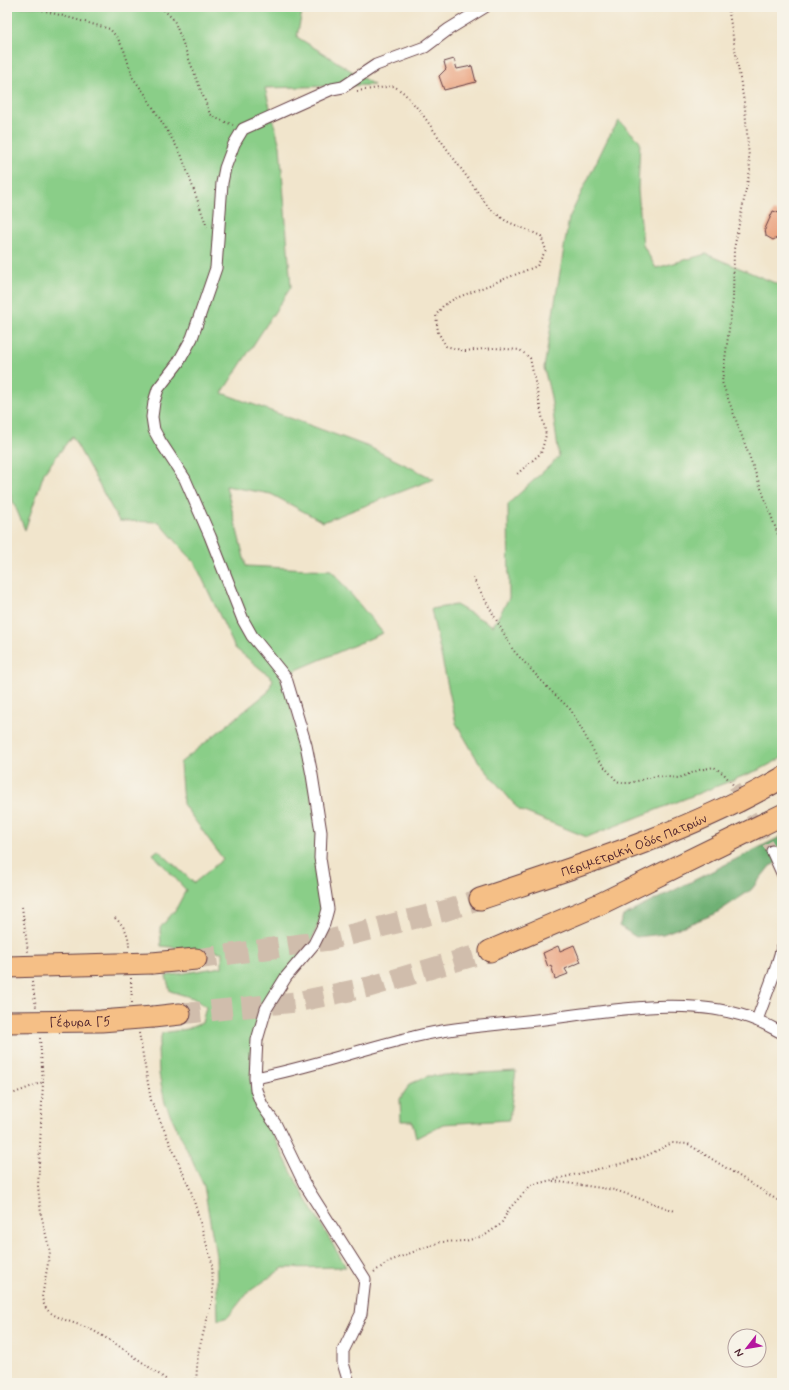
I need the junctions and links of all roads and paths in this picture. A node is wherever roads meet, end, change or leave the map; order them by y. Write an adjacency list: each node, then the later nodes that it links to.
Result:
1 (30, 7): 7 (path)
2 (161, 7): 6 (path)
3 (485, 7): 5 (street)
4 (728, 7): 9 (path)
5 (332, 89): 6 (street); 8 (path)
6 (244, 129): 35 (street)
7 (207, 228)
8 (517, 474)
9 (780, 540)
10 (473, 578): 12 (path)
11 (782, 778): 16 (highway, Περιμετρική Οδός Πατρών)
12 (734, 786)
13 (782, 815): 20 (highway)
14 (772, 851): 15 (street)
15 (782, 873)
16 (480, 899)
17 (22, 907): 21 (path)
18 (115, 918): 22 (path)
19 (782, 948): 30 (street)
20 (490, 951)
21 (28, 952)
22 (130, 955)
23 (196, 959): 24 (highway, bridge)
24 (7, 967)
25 (31, 975): 28 (path)
26 (131, 976): 27 (path)
27 (134, 1008)
28 (37, 1013)
29 (180, 1014): 32 (highway)
30 (757, 1020): 33 (street); 35 (street)
31 (7, 1022): 32 (highway, Γέφυρα Γ5, bridge)
32 (146, 1022): 43 (path)
33 (782, 1033)
34 (40, 1036): 36 (path)
35 (255, 1078): 41 (street)
36 (43, 1082): 37 (path); 42 (path)
37 (7, 1096)
38 (549, 1181): 39 (path); 40 (path); 41 (path)
39 (782, 1203)
40 (675, 1211)
41 (365, 1278): 44 (street)
42 (171, 1383)
43 (196, 1383)
44 (349, 1383)

